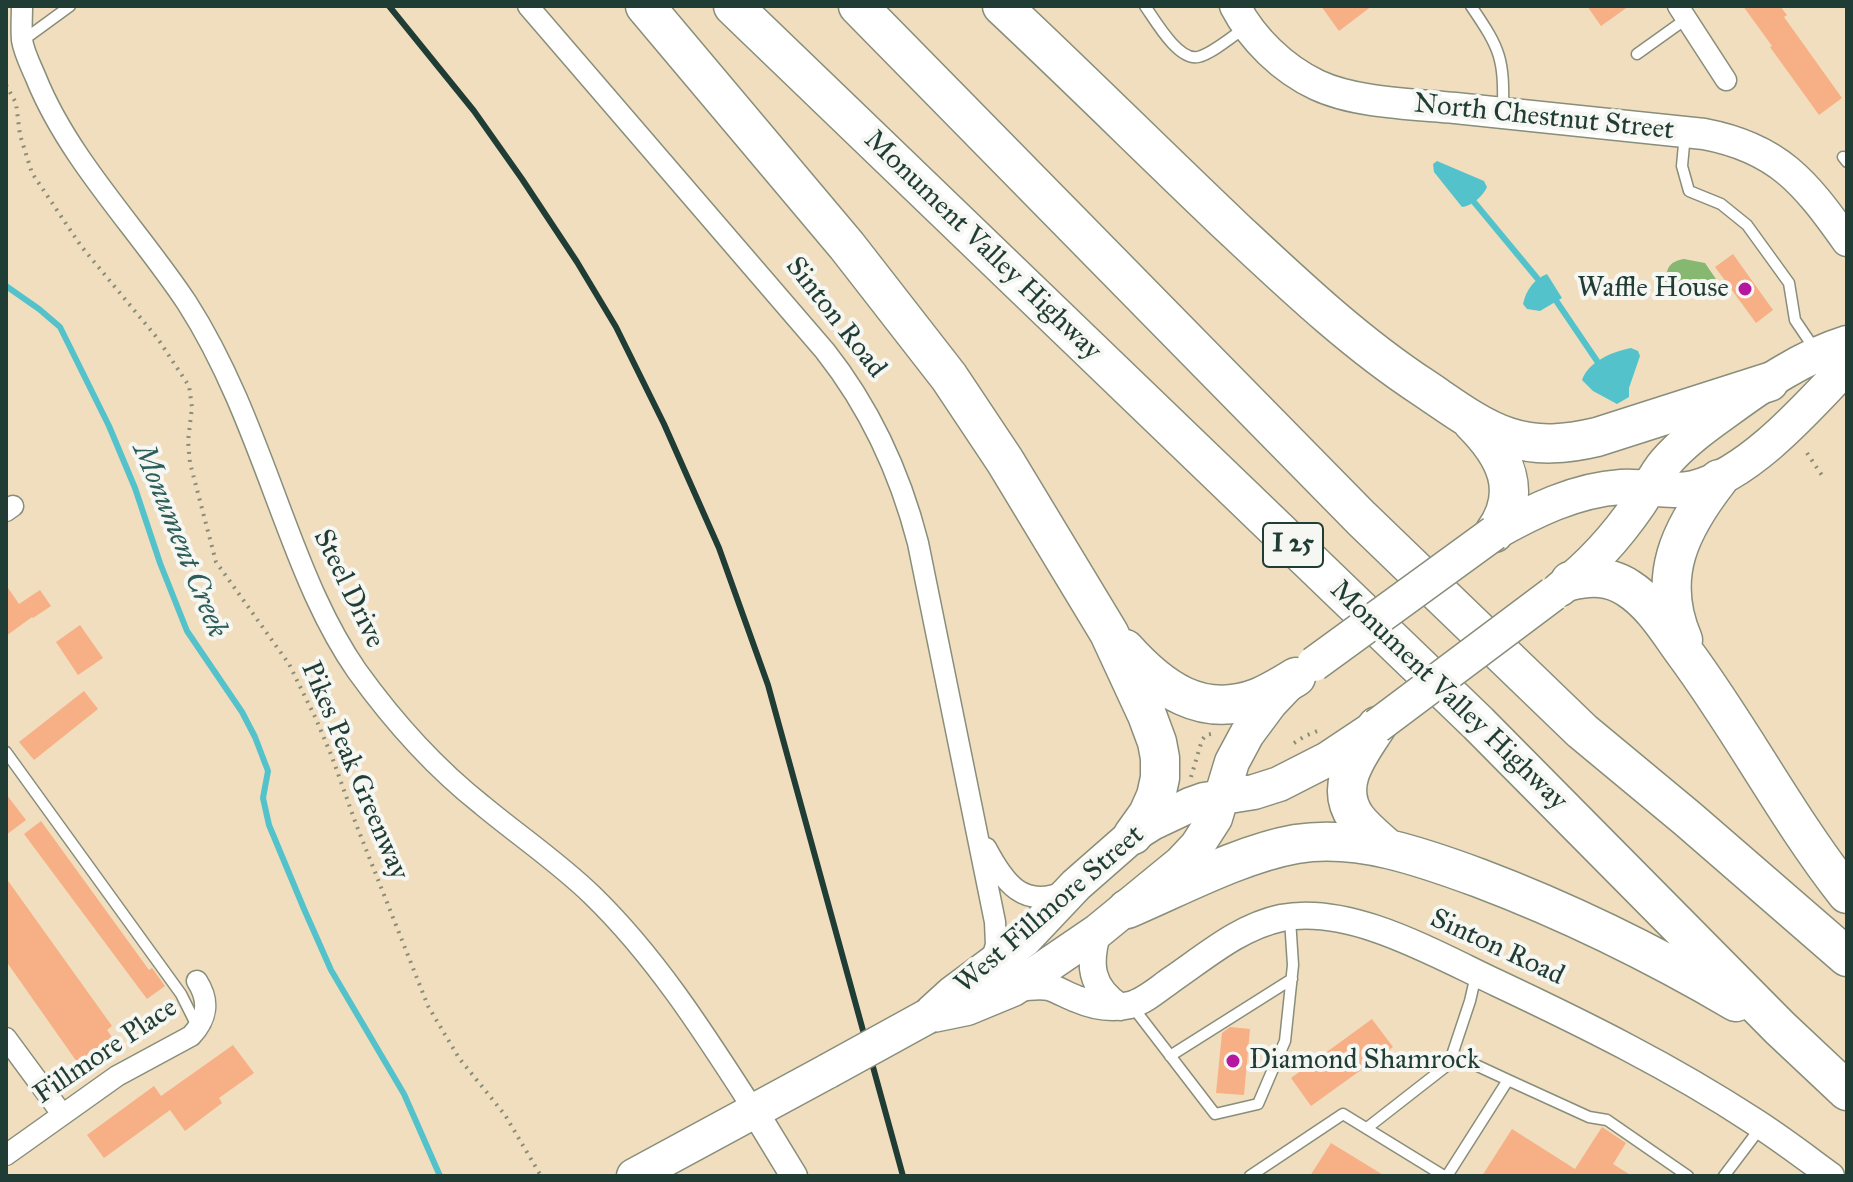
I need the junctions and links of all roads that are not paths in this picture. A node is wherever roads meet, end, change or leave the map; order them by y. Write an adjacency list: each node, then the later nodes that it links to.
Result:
1 (22, 6): 12 (street, Steel Drive)
2 (70, 6): 12 (lane)
3 (528, 6): 31 (street, Sinton Road)
4 (645, 6): 25 (highway)
5 (733, 6): 45 (highway, Monument Valley Highway / I 25)
6 (858, 6): 38 (highway, I 25)
7 (1002, 6): 20 (highway)
8 (1145, 6): 11 (lane)
9 (1471, 6): 15 (lane)
10 (1682, 12): 13 (lane); 14 (street)
11 (1241, 16): 15 (main road, North Chestnut Street)
12 (14, 47): 51 (street, Steel Drive)
13 (1637, 54)
14 (1726, 80)
15 (1503, 114): 16 (main road, North Chestnut Street)
16 (1685, 132): 17 (main road, North Chestnut Street); 18 (lane)
17 (1838, 223)
18 (1837, 354): 19 (main road, West Fillmore Street); 21 (main road, West Fillmore Street)
19 (1769, 382): 20 (highway); 22 (main road, West Fillmore Street)
20 (1468, 417): 23 (highway)
21 (1719, 479): 22 (main road, West Fillmore Street); 27 (highway)
22 (1648, 488): 23 (main road, West Fillmore Street); 24 (main road, West Fillmore Street)
23 (1494, 533): 26 (main road, West Fillmore Street, bridge)
24 (1562, 588): 27 (highway); 28 (main road, West Fillmore Street, bridge)
25 (1109, 633): 26 (highway); 32 (highway)
26 (1305, 671): 30 (main road, West Fillmore Street)
27 (1698, 671): 35 (highway)
28 (1377, 726): 30 (main road, West Fillmore Street); 33 (highway)
29 (6, 752): 44 (lane)
30 (1222, 797): 32 (main road, West Fillmore Street); 37 (main road, West Fillmore Street)
31 (978, 834): 34 (street, Sinton Road); 40 (street, Sinton Road)
32 (1133, 835): 34 (main road, West Fillmore Street)
33 (1388, 849): 37 (highway); 45 (highway)
34 (1076, 885): 40 (main road, West Fillmore Street)
35 (1847, 894)
36 (1290, 917): 39 (street, Sinton Road); 41 (lane); 43 (street, Sinton Road)
37 (1112, 920): 40 (main road, West Fillmore Street); 43 (street)
38 (1847, 957)
39 (1476, 973): 47 (lane); 53 (street, Sinton Road)
40 (1000, 979): 43 (street); 51 (main road, West Fillmore Street, bridge)
41 (1292, 979): 48 (lane); 48 (lane)
42 (197, 981): 44 (street, Fillmore Place)
43 (1126, 1006): 48 (lane)
44 (198, 1028): 52 (street, Fillmore Place)
45 (1780, 1028): 50 (highway, Monument Valley Highway / I 25)
46 (6, 1038): 52 (street)
47 (1452, 1054): 49 (lane); 54 (lane)
48 (1170, 1056)
49 (1508, 1080): 59 (lane); 60 (lane)
50 (1847, 1091)
51 (755, 1112): 56 (main road, West Fillmore Street); 57 (street)
52 (62, 1114): 55 (street, Fillmore Place)
53 (1762, 1126): 61 (lane); 62 (street, Sinton Road)
54 (1367, 1128): 58 (lane); 59 (lane)
55 (6, 1155)
56 (634, 1176)
57 (794, 1176)
58 (1250, 1176)
59 (1446, 1176)
60 (1688, 1176)
61 (1724, 1176)
62 (1831, 1176)

